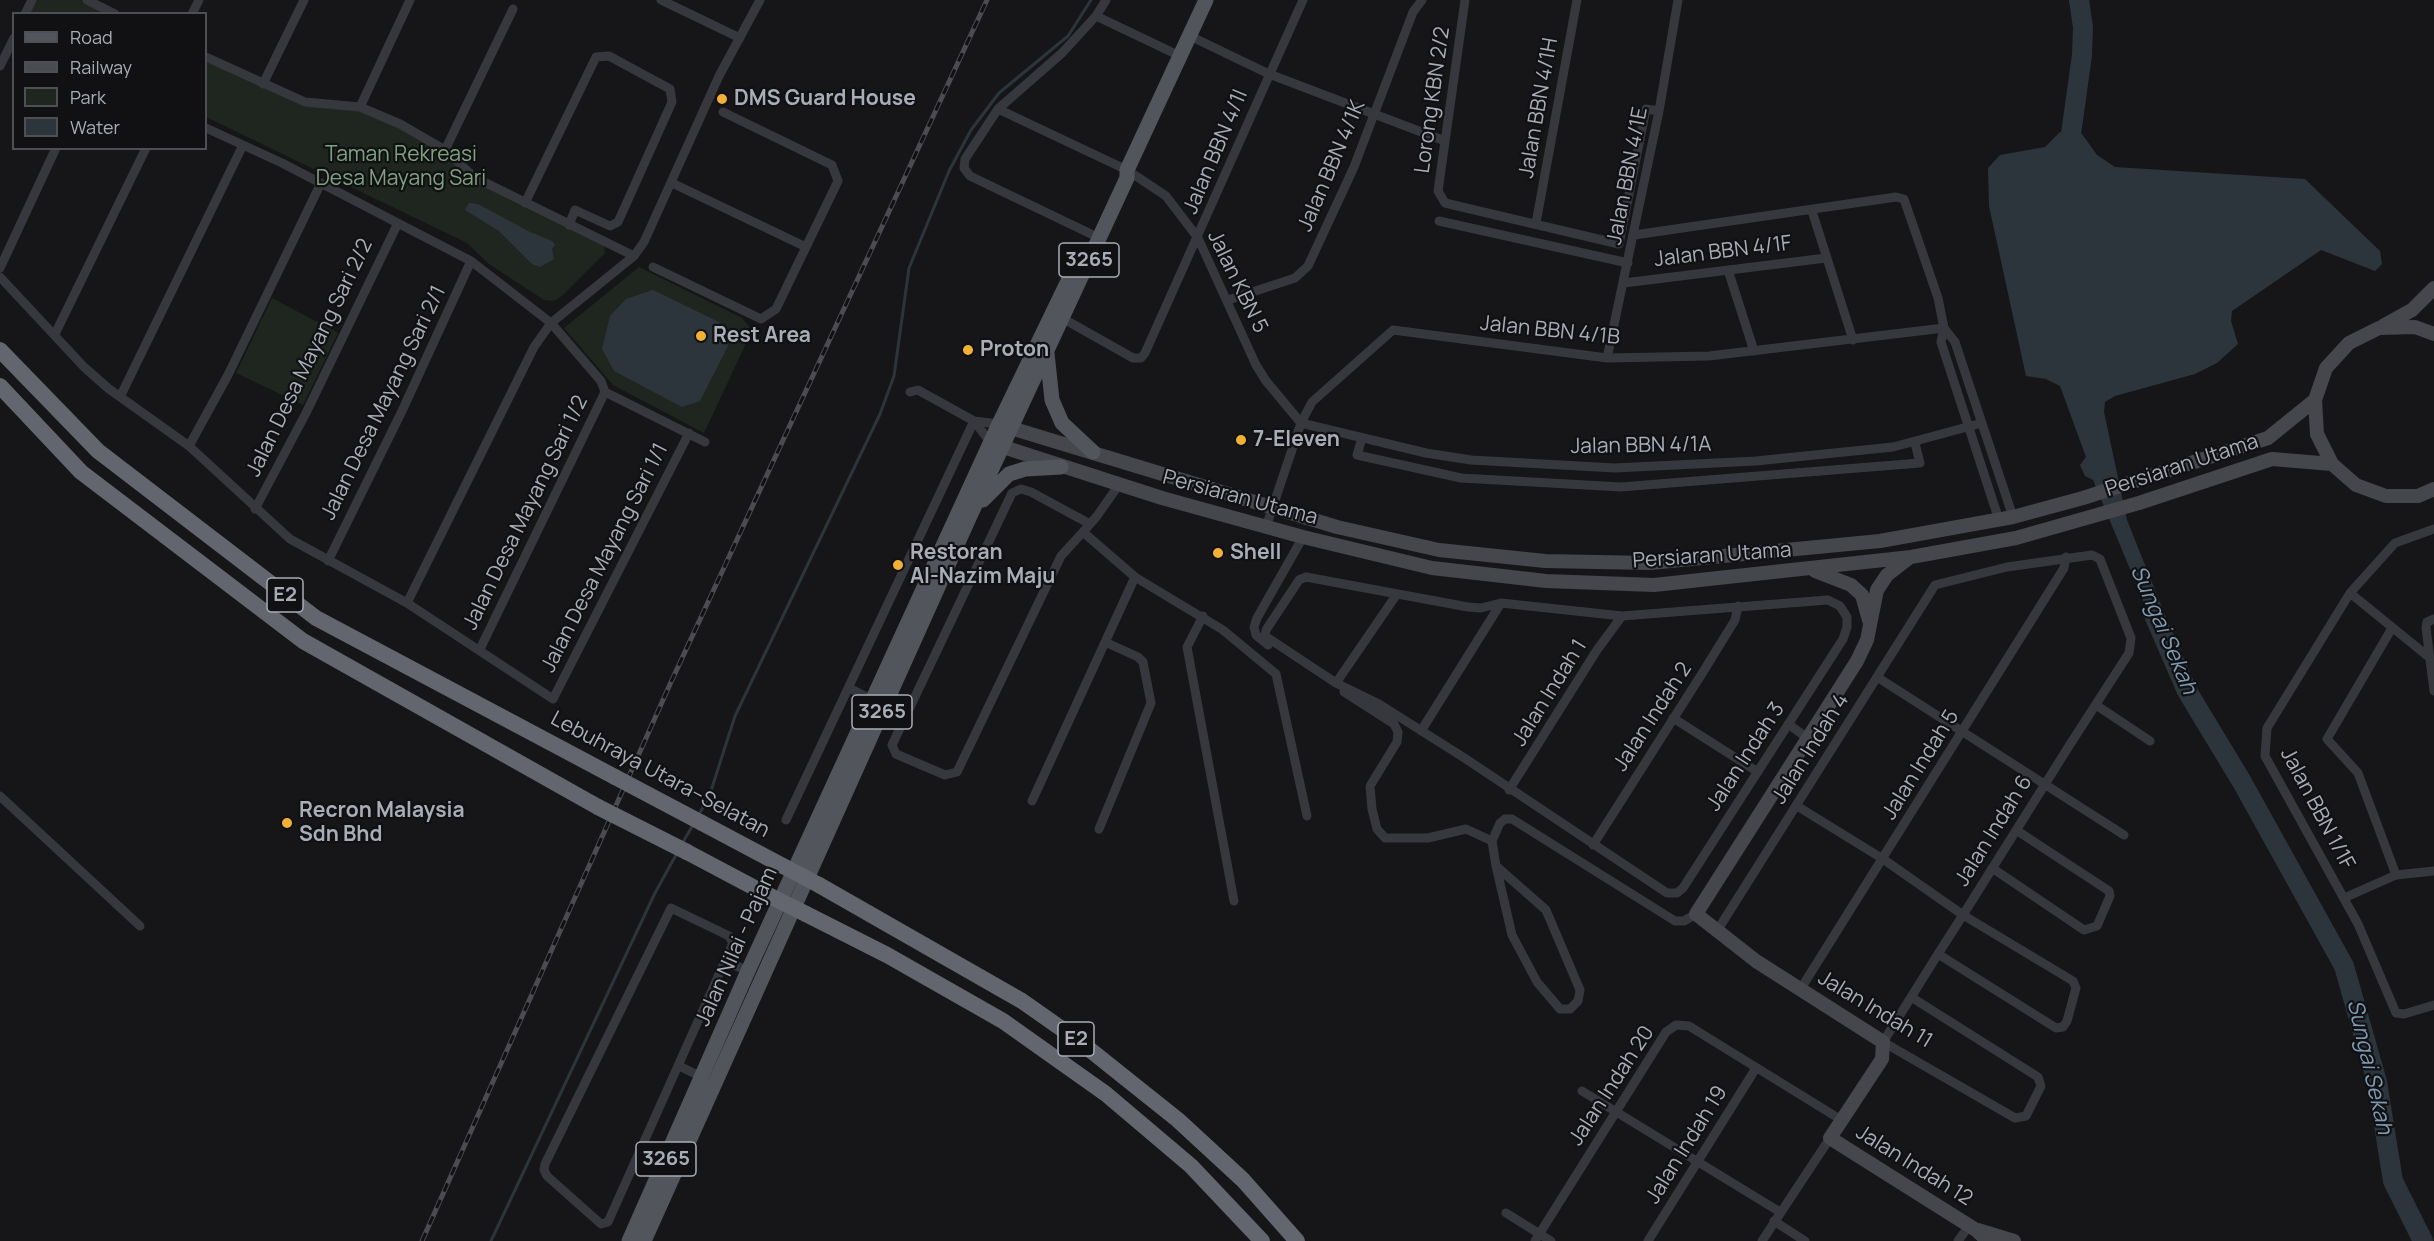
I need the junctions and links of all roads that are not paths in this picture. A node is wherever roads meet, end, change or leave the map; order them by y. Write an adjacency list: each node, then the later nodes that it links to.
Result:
1 (87, 0): 14 (street)
2 (304, 0): 23 (street)
3 (410, 0): 24 (street)
4 (661, 0): 17 (street)
5 (760, 0): 17 (street)
6 (1106, 0): 15 (street)
7 (1206, 0): 16 (main road, 3265)
8 (1303, 0): 22 (street, Jalan BBN 4/1I)
9 (1422, 0): 28 (street, Jalan BBN 4/1K)
10 (1465, 0): 30 (street, Lorong KBN 2/2)
11 (1577, 0): 42 (street, Jalan BBN 4/1H)
12 (1678, 0): 26 (street, Jalan BBN 4/1E)
13 (513, 9): 34 (street)
14 (111, 12)
15 (1096, 16): 19 (street); 25 (street)
16 (1190, 36): 19 (main road, 3265); 22 (street)
17 (740, 38): 37 (street)
18 (12, 42): 21 (street)
19 (1180, 56): 35 (main road, 3265)
20 (207, 57): 23 (street)
21 (0, 66)
22 (1269, 74): 28 (street); 46 (street, Jalan BBN 4/1I)
23 (263, 84): 24 (street)
24 (360, 107): 34 (street)
25 (998, 109): 35 (street, Jalan KBN 5); 44 (street)
26 (1659, 111): 42 (street); 45 (street, Jalan BBN 4/1E)
27 (723, 112): 47 (street)
28 (1374, 116): 30 (street); 58 (street, Jalan BBN 4/1K)
29 (207, 128): 31 (street)
30 (1445, 141): 42 (street, Lorong KBN 2/2)
31 (243, 145): 36 (street); 73 (street)
32 (55, 150): 53 (street)
33 (145, 150): 63 (street)
34 (445, 150): 38 (street)
35 (1127, 170): 44 (main road, 3265); 46 (street, Jalan KBN 5); 59 (main road, 3265)
36 (321, 183): 41 (street); 85 (street)
37 (672, 183): 47 (street); 48 (street)
38 (525, 202): 43 (street); 43 (street)
39 (1812, 211): 45 (street); 49 (street); 61 (street)
40 (1439, 221): 51 (street)
41 (398, 223): 50 (street); 94 (street, Jalan Desa Mayang Sari 2/2)
42 (1536, 223)
43 (569, 225): 48 (street)
44 (1091, 234): 78 (main road, 3265)
45 (1634, 235): 51 (street, Jalan BBN 4/1E)
46 (1198, 238): 58 (street, Jalan KBN 5); 59 (street, Jalan BBN 4/1I)
47 (806, 247): 52 (street)
48 (634, 256): 60 (street)
49 (1826, 258): 54 (street, Jalan BBN 4/1F); 65 (street)
50 (471, 261): 60 (street); 103 (street, Jalan Desa Mayang Sari 2/1)
51 (1628, 263): 56 (street, Jalan BBN 4/1E)
52 (653, 267)
53 (0, 268)
54 (1728, 270): 56 (street, Jalan BBN 4/1F); 68 (street)
55 (0, 277): 63 (street)
56 (1624, 283): 69 (street, Jalan BBN 4/1E)
57 (2434, 288): 62 (main road)
58 (1228, 300): 76 (street, Jalan KBN 5)
59 (1062, 318): 67 (main road, 3265)
60 (551, 323): 71 (street); 108 (street)
61 (1944, 328): 65 (street, Jalan BBN 4/1B); 77 (street); 79 (street)
62 (2379, 328): 64 (main road); 74 (main road)
63 (56, 334): 73 (street)
64 (2434, 334)
65 (1852, 340): 68 (street, Jalan BBN 4/1B)
66 (0, 350): 179 (highway, Lebuhraya Utara–Selatan / E2, bridge)
67 (1047, 350): 78 (main road, 3265); 86 (main road)
68 (1754, 351): 69 (street, Jalan BBN 4/1B)
69 (1606, 358): 76 (street, Jalan BBN 4/1B)
70 (0, 386): 178 (highway, E2, bridge)
71 (605, 392): 80 (street); 117 (street, Jalan Desa Mayang Sari 1/2)
72 (910, 392): 75 (street)
73 (120, 397): 85 (street)
74 (2315, 400): 88 (main road); 96 (main road, Persiaran Utama)
75 (974, 421): 78 (street); 84 (street); 121 (street)
76 (1301, 423): 81 (street, Jalan BBN 4/1A); 93 (street, Jalan BBN 4/1B)
77 (1982, 423): 79 (street, Jalan BBN 4/1A); 96 (street)
78 (1005, 426): 84 (main road, 3265); 86 (main road, Persiaran Utama)
79 (1968, 428): 83 (street, Jalan BBN 4/1A); 96 (street)
80 (689, 433): 82 (street); 117 (street, Jalan Desa Mayang Sari 1/1)
81 (1362, 438): 87 (street, Jalan BBN 4/1A); 90 (street)
82 (705, 442)
83 (1915, 442): 87 (street, Jalan BBN 4/1A); 90 (street)
84 (996, 445): 89 (main road, Persiaran Utama); 95 (main road, Jalan Nilai - Pajam / 3265); 123 (main road, Jalan Nilai - Pajam / 3265)
85 (189, 446): 94 (street)
86 (1093, 452): 93 (main road, Persiaran Utama)
87 (1513, 463): 90 (street)
88 (2332, 464): 92 (main road); 101 (main road, Persiaran Utama)
89 (1061, 467): 91 (main road, Persiaran Utama); 95 (main road)
90 (1512, 481)
91 (1118, 486): 97 (main road, Persiaran Utama); 98 (street)
92 (2434, 489)
93 (1273, 507): 96 (main road, Persiaran Utama); 97 (street, Jalan BBN 4/1B)
94 (255, 509): 103 (street)
95 (970, 516): 164 (main road, Jalan Nilai - Pajam / 3265)
96 (2006, 519)
97 (1266, 527): 100 (main road, Persiaran Utama)
98 (1087, 528): 98 (street); 105 (street)
99 (2434, 529): 106 (street, Jalan BBN 1/1F)
100 (1303, 537): 104 (main road, Persiaran Utama); 142 (street)
101 (1911, 557): 104 (main road, Persiaran Utama); 114 (main road)
102 (2066, 557): 119 (street, Jalan Indah 4); 124 (street, Jalan Indah 6); 128 (street, Jalan Indah 5)
103 (328, 561): 108 (street)
104 (1808, 569): 114 (main road)
105 (1135, 577): 111 (street); 116 (street)
106 (2350, 593): 115 (street); 149 (street, Jalan BBN 1/1F)
107 (1397, 594): 109 (street); 120 (street); 120 (street)
108 (407, 603): 117 (street)
109 (1502, 603): 112 (street); 127 (street)
110 (1738, 606): 112 (street); 125 (street, Jalan Indah 2); 126 (street, Jalan Indah 3)
111 (1203, 616): 137 (street); 150 (street)
112 (1622, 616): 133 (street, Jalan Indah 1)
113 (2434, 619): 118 (street)
114 (1869, 622): 129 (main road)
115 (2392, 628): 118 (street); 148 (street)
116 (1105, 642): 135 (street); 139 (street)
117 (480, 649)
118 (2430, 658): 122 (street)
119 (1877, 677): 128 (street); 136 (street, Jalan Indah 4)
120 (1336, 683): 127 (street)
121 (849, 688): 123 (street); 138 (street)
122 (2434, 691)
123 (873, 700): 157 (main road, Jalan Nilai - Pajam / 3265)
124 (2096, 705): 130 (street); 132 (street, Jalan Indah 6)
125 (1673, 718): 131 (street); 143 (street, Jalan Indah 2)
126 (1788, 724): 129 (street); 131 (street, Jalan Indah 3)
127 (1421, 731): 133 (street)
128 (1963, 731): 132 (street); 144 (street, Jalan Indah 5)
129 (1809, 738): 151 (main road)
130 (2150, 741)
131 (1758, 772): 143 (street, Jalan Indah 3)
132 (2045, 784): 140 (street, Jalan Indah 6); 141 (street)
133 (1509, 790): 143 (street)
134 (0, 796): 153 (street)
135 (1032, 801)
136 (1797, 806): 144 (street); 154 (street, Jalan Indah 4)
137 (1307, 816)
138 (786, 820)
139 (1099, 829)
140 (2016, 830): 146 (street, Jalan Indah 6); 146 (street)
141 (2124, 835)
142 (1492, 841): 145 (street); 151 (street)
143 (1593, 845)
144 (1883, 859): 152 (street); 158 (street, Jalan Indah 5)
145 (1496, 866): 145 (street)
146 (1992, 868): 152 (street, Jalan Indah 6)
147 (2434, 871): 148 (street)
148 (2396, 875): 149 (street)
149 (2344, 898): 160 (street, Jalan BBN 1/1F)
150 (1234, 901)
151 (1696, 914): 154 (main road, Jalan Indah 11)
152 (1963, 915): 155 (street, Jalan Indah 6); 155 (street)
153 (140, 926)
154 (1717, 931): 158 (main road, Jalan Indah 11)
155 (1938, 954): 159 (street, Jalan Indah 6)
156 (725, 961): 157 (street); 162 (street); 162 (street)
157 (748, 971): 164 (main road, Jalan Nilai - Pajam / 3265)
158 (1800, 990): 161 (main road, Jalan Indah 11)
159 (1911, 997): 161 (street, Jalan Indah 6); 161 (street, Jalan Indah 11)
160 (2434, 1005)
161 (1883, 1042): 167 (main road)
162 (679, 1066): 164 (street)
163 (1756, 1068): 166 (street, Jalan Indah 20); 167 (street, Jalan Indah 20); 169 (street, Jalan Indah 19)
164 (709, 1080): 176 (main road, Jalan Nilai - Pajam / 3265); 177 (main road, Jalan Nilai - Pajam / 3265)
165 (1582, 1091): 166 (street)
166 (1617, 1110): 169 (street); 174 (street, Jalan Indah 20)
167 (1843, 1120): 168 (main road)
168 (1830, 1138): 170 (street); 173 (main road, Jalan Indah 12)
169 (1699, 1160): 170 (street); 181 (street, Jalan Indah 19)
170 (1780, 1212): 172 (street)
171 (1506, 1213): 174 (street)
172 (1774, 1221): 182 (street); 183 (street)
173 (1972, 1228): 175 (main road, Jalan Indah 12); 184 (street); 185 (main road, Jalan Indah 12)
174 (1537, 1238): 180 (street)
175 (2005, 1239)
176 (629, 1241)
177 (644, 1241)
178 (1262, 1241)
179 (1297, 1241)
180 (1551, 1241)
181 (1648, 1241)
182 (1762, 1241)
183 (1805, 1241)
184 (1958, 1241)
185 (1988, 1241)

